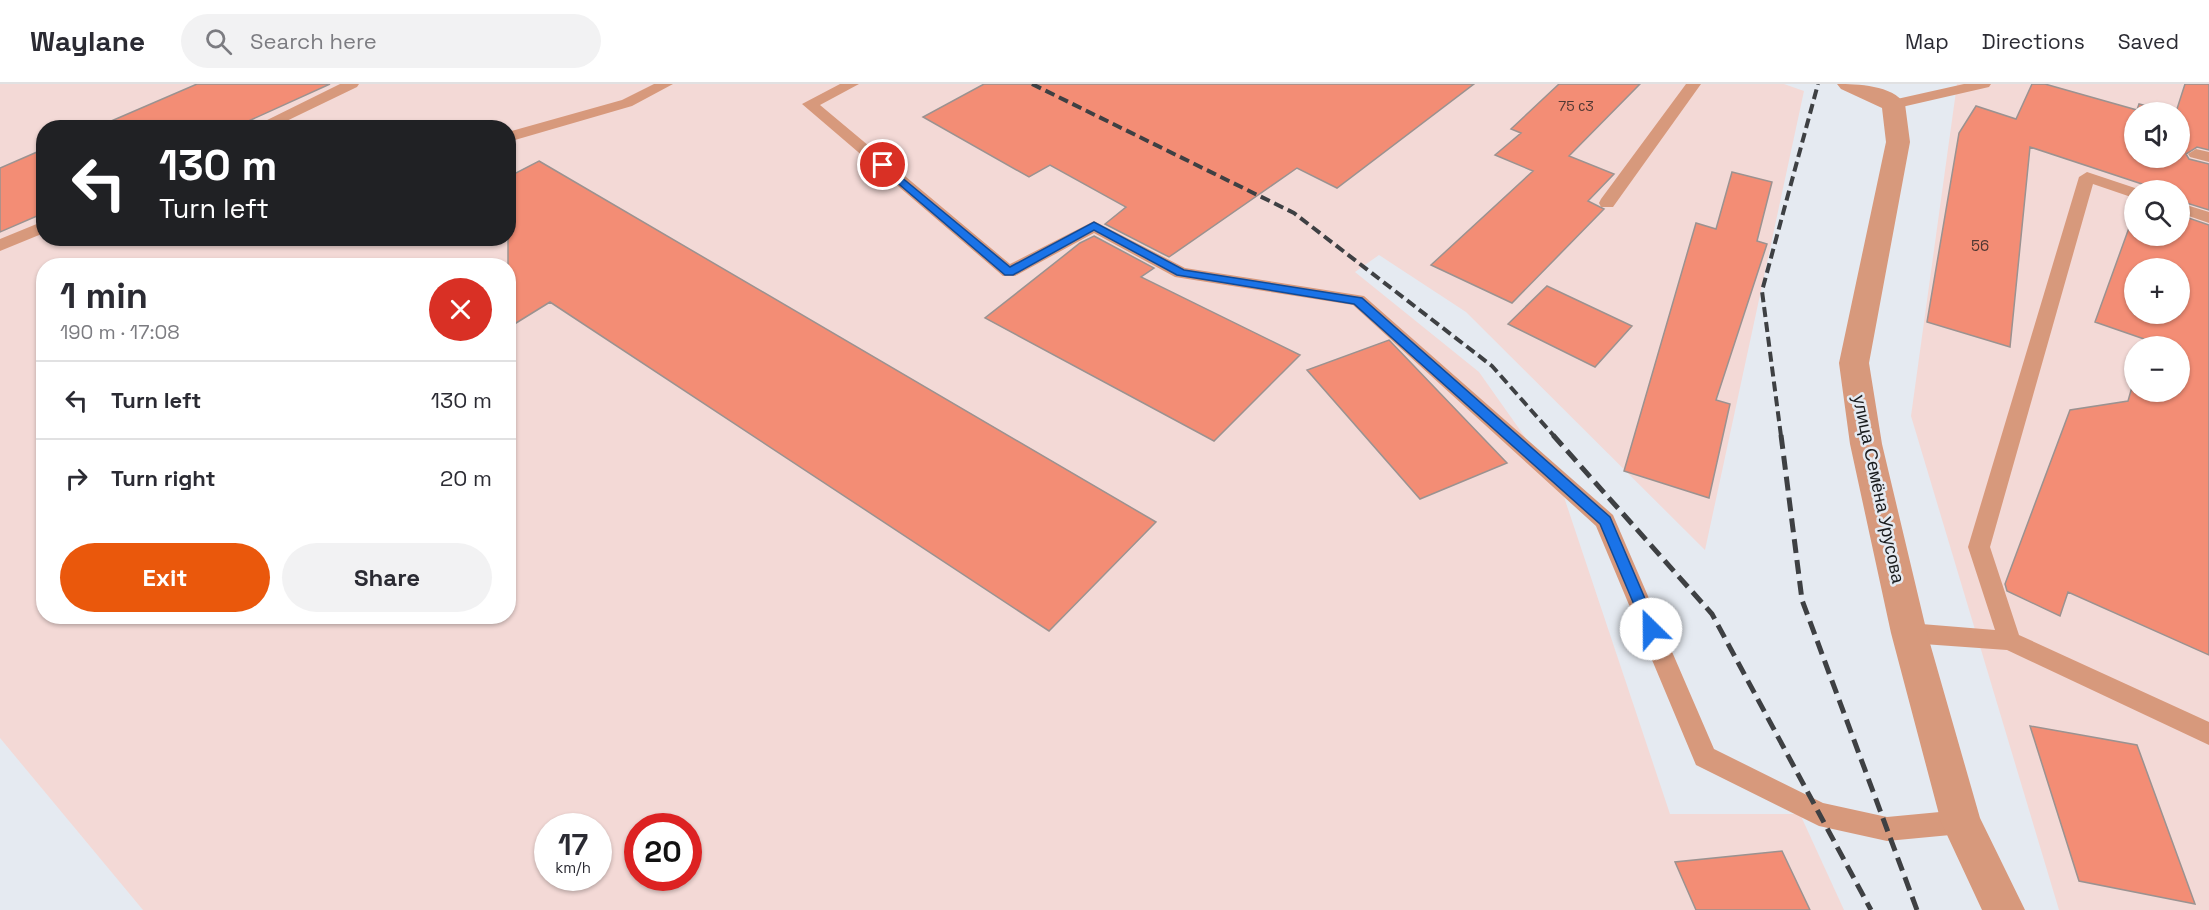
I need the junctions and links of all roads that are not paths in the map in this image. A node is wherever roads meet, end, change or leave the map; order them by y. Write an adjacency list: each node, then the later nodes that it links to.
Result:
1 (352, 84): 8 (lane)
2 (666, 84): 9 (lane)
3 (852, 84): 19 (lane)
4 (1694, 84): 11 (lane)
5 (1849, 84): 7 (street)
6 (1984, 84): 7 (lane)
7 (1893, 105): 16 (street, улица Семёна Урусова)
8 (275, 120)
9 (516, 135)
10 (2124, 190): 17 (lane)
11 (1607, 203)
12 (2190, 211): 13 (lane)
13 (2209, 218)
14 (36, 230): 15 (lane)
15 (0, 246)
16 (1909, 633): 17 (lane); 19 (street, улица Семёна Урусова)
17 (2010, 641): 18 (lane)
18 (2209, 735)
19 (1961, 822): 20 (street, улица Семёна Урусова)
20 (2004, 910)

